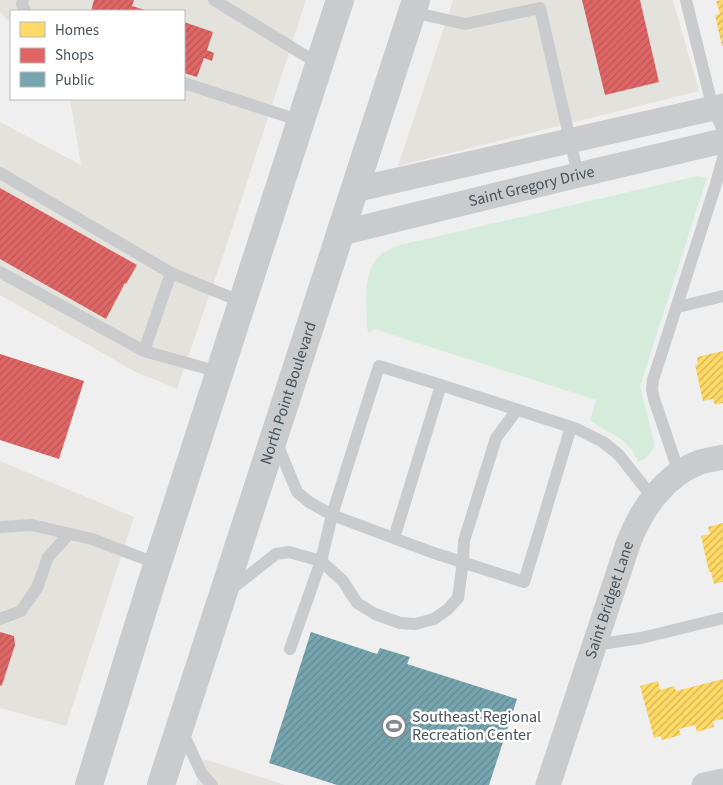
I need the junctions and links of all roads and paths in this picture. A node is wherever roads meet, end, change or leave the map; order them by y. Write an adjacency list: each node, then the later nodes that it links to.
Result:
1 (214, 0): 5 (lane)
2 (686, 0): 7 (lane)
3 (337, 1): 5 (main road)
4 (414, 6): 9 (lane); 14 (main road, North Point Boulevard)
5 (319, 64): 8 (main road)
6 (185, 83): 8 (lane)
7 (720, 115): 9 (street)
8 (300, 121): 19 (main road)
9 (571, 141): 13 (lane); 14 (street)
10 (723, 141): 13 (street, Saint Gregory Drive)
11 (723, 158): 20 (lane)
12 (0, 173): 17 (lane)
13 (578, 174): 15 (street, Saint Gregory Drive)
14 (354, 190): 15 (main road, North Point Boulevard)
15 (341, 233): 26 (main road, North Point Boulevard)
16 (0, 272): 21 (lane)
17 (171, 274): 19 (lane); 21 (lane)
18 (723, 296): 20 (lane)
19 (242, 302): 22 (main road)
20 (678, 306): 28 (lane)
21 (144, 351): 22 (lane)
22 (220, 372): 36 (main road)
23 (441, 384): 24 (lane); 30 (lane); 33 (lane)
24 (517, 410): 25 (lane); 35 (lane)
25 (571, 427): 29 (lane); 35 (lane)
26 (274, 436): 30 (lane); 37 (main road, North Point Boulevard)
27 (723, 457): 28 (street, Saint Bridget Lane)
28 (679, 473): 29 (street, Saint Bridget Lane)
29 (653, 498): 40 (street, Saint Bridget Lane)
30 (332, 515): 33 (lane); 34 (lane)
31 (0, 527): 32 (lane)
32 (69, 534): 36 (lane); 39 (lane)
33 (394, 538): 35 (lane)
34 (321, 561): 35 (lane); 37 (lane); 41 (lane)
35 (463, 561)
36 (158, 564): 44 (main road)
37 (225, 594): 42 (main road, North Point Boulevard)
38 (723, 618): 40 (lane)
39 (0, 619)
40 (594, 645): 47 (street, Saint Bridget Lane)
41 (290, 648)
42 (181, 727): 45 (main road, North Point Boulevard); 46 (lane)
43 (723, 780): 48 (street)
44 (89, 785)
45 (161, 785)
46 (212, 785)
47 (548, 785)
48 (704, 785)

